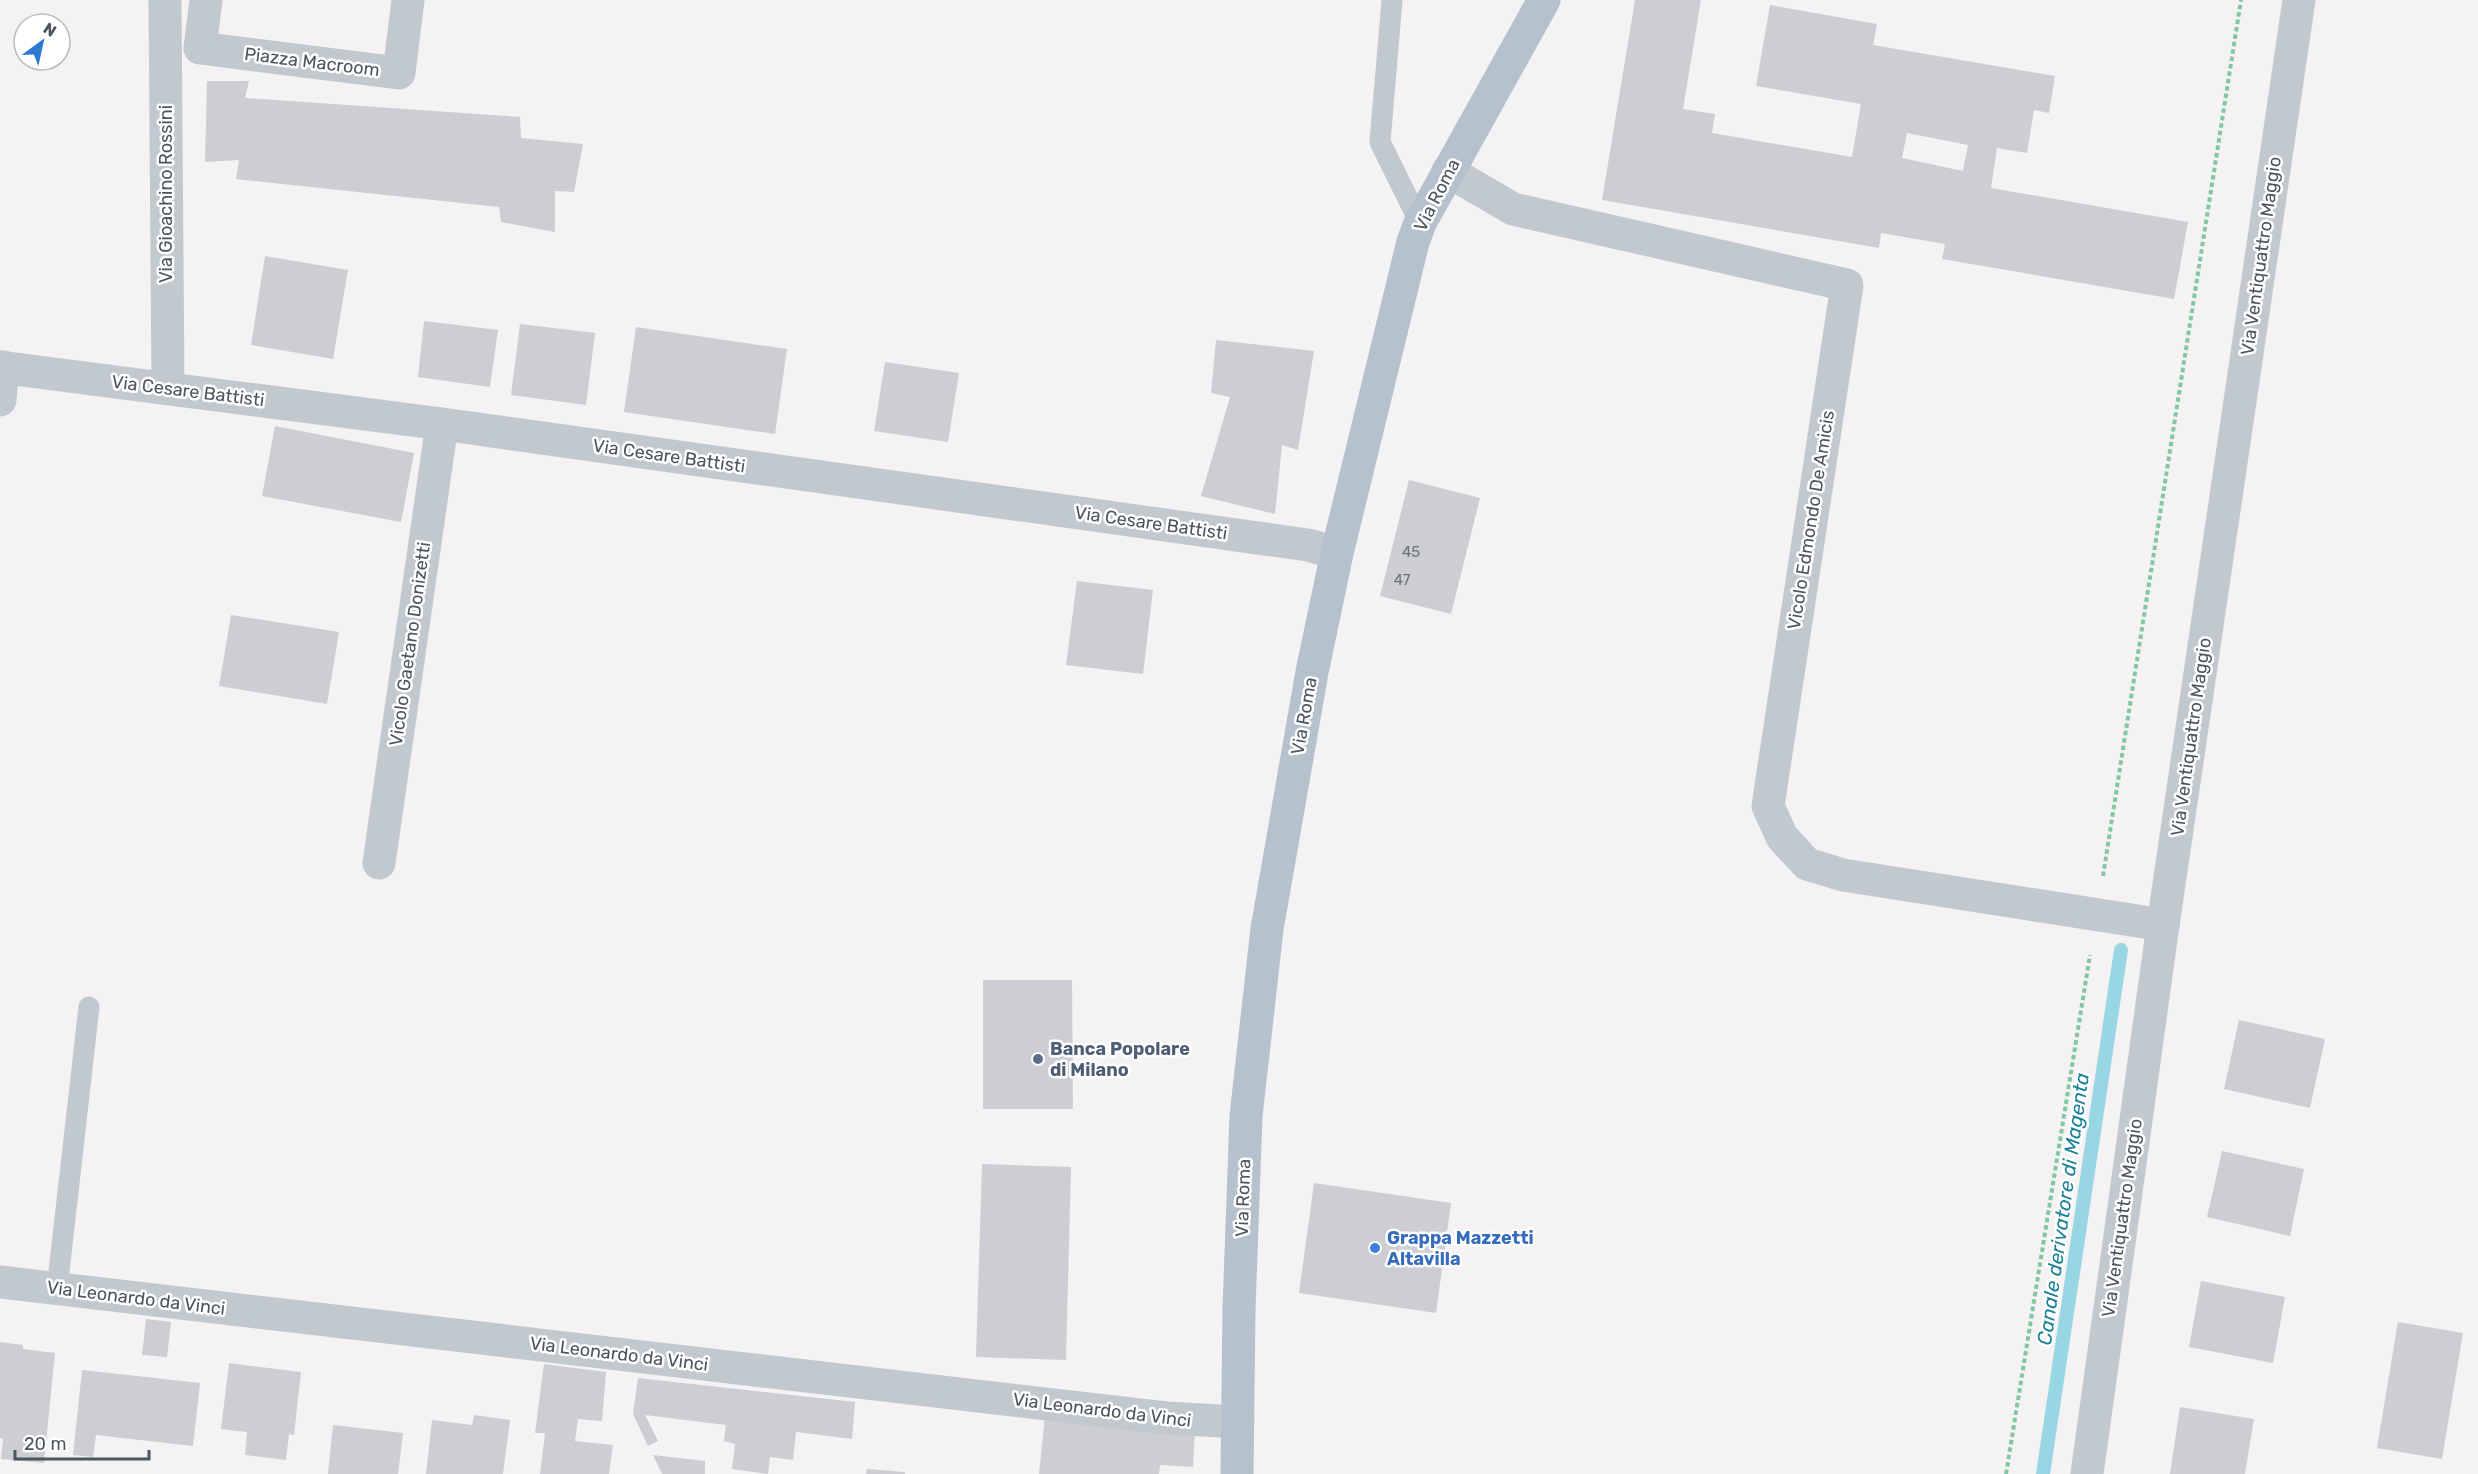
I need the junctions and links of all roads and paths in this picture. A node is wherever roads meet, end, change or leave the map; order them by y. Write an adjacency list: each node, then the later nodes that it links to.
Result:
1 (165, 0): 11 (street, Via Gioachino Rossini)
2 (206, 0): 3 (street, Piazza Macroom)
3 (408, 0)
4 (1392, 0): 9 (lane)
5 (2241, 0): 16 (path)
6 (2299, 0): 17 (street, Via Ventiquattro Maggio)
7 (1538, 2): 8 (main road, Via Roma)
8 (1448, 171): 9 (main road, Via Roma); 16 (street, Vicolo Edmondo De Amicis)
9 (1420, 223): 14 (main road, Via Roma)
10 (2, 367): 11 (street, Via Cesare Battisti); 12 (street)
11 (168, 388): 13 (street, Via Cesare Battisti)
12 (0, 400)
13 (442, 424): 14 (street, Via Cesare Battisti); 15 (street, Vicolo Gaetano Donizetti)
14 (1337, 553): 21 (main road, Via Roma)
15 (379, 863)
16 (2097, 915): 17 (street, Vicolo Edmondo De Amicis); 23 (path)
17 (2163, 925): 24 (street, Via Ventiquattro Maggio)
18 (89, 1007): 20 (lane)
19 (0, 1282): 20 (street, Via Leonardo da Vinci)
20 (57, 1289): 21 (street, Via Leonardo da Vinci)
21 (1238, 1422): 22 (main road, Via Roma)
22 (1237, 1474)
23 (2006, 1474)
24 (2087, 1474)

